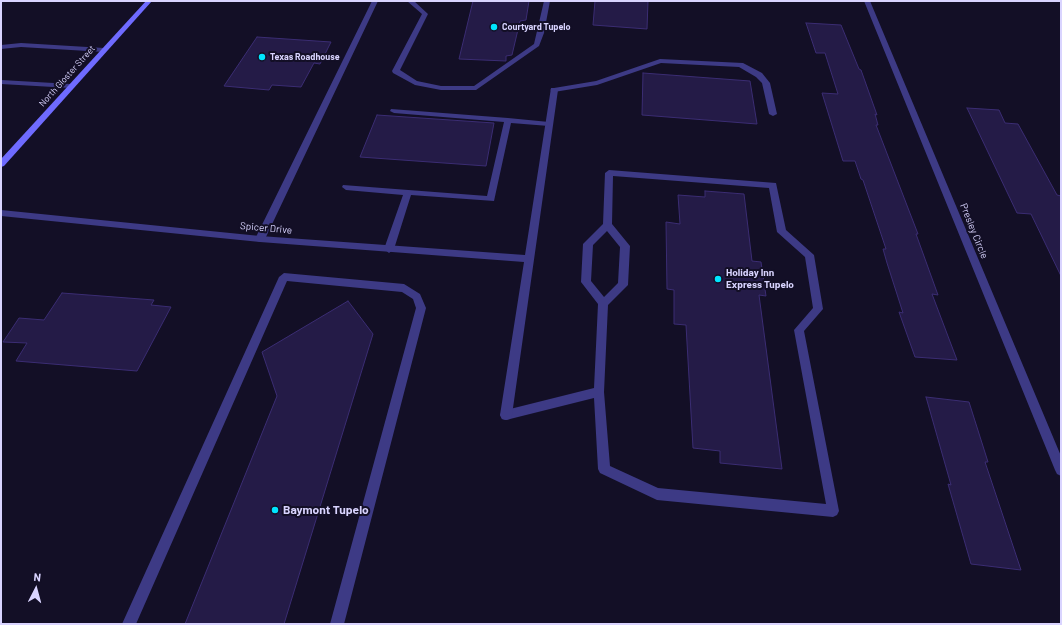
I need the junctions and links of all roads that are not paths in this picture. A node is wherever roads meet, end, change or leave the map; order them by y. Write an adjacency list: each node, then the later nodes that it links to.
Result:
1 (149, 1): 7 (main road, North Gloster Street)
2 (375, 1): 19 (street)
3 (410, 1): 4 (street)
4 (547, 1)
5 (867, 1): 24 (street, Presley Circle)
6 (1, 47): 7 (street)
7 (104, 50): 9 (main road, North Gloster Street)
8 (1, 82): 9 (street)
9 (71, 86): 14 (main road, North Gloster Street)
10 (394, 111): 12 (street)
11 (773, 114): 13 (street)
12 (508, 120): 13 (street); 16 (street)
13 (549, 124): 21 (street)
14 (1, 164)
15 (346, 187): 16 (street)
16 (408, 192): 20 (street)
17 (1, 213): 19 (street, Spicer Drive)
18 (606, 225): 22 (street); 22 (street); 23 (street)
19 (260, 239): 20 (street, Spicer Drive)
20 (389, 249): 21 (street, Spicer Drive)
21 (529, 259): 23 (street)
22 (603, 303): 23 (street)
23 (599, 392)
24 (1061, 470)
25 (129, 624): 26 (street)
26 (337, 624)

